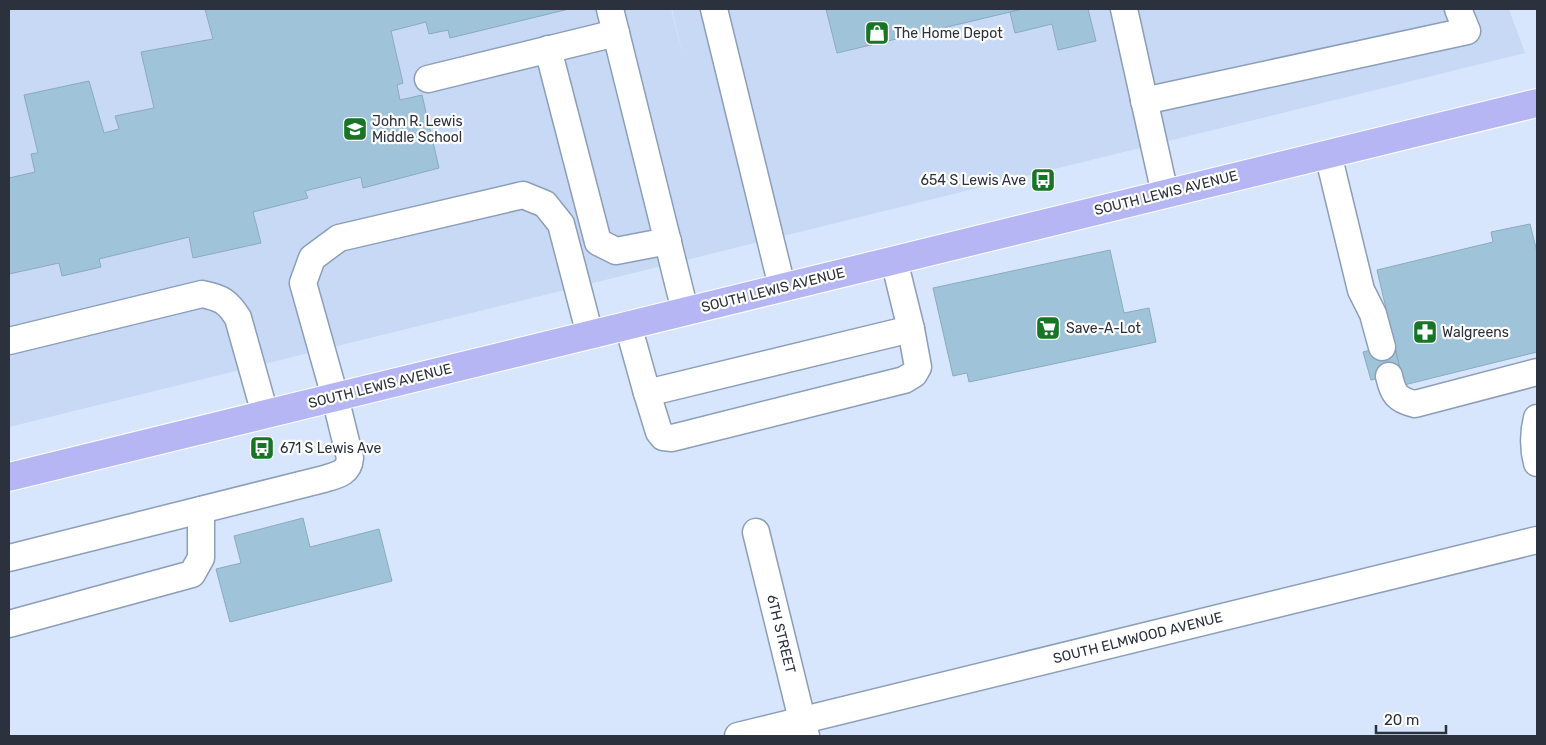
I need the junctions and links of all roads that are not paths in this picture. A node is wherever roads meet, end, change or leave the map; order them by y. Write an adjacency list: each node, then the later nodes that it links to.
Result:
1 (714, 9): 13 (street)
2 (1124, 9): 7 (street)
3 (1458, 9): 7 (street)
4 (613, 21): 5 (street); 11 (street)
5 (548, 49): 6 (street); 11 (street)
6 (428, 79)
7 (1144, 100): 10 (street)
8 (1537, 103): 9 (main road, SOUTH LEWIS AVENUE)
9 (1328, 154): 10 (main road, SOUTH LEWIS AVENUE); 19 (street)
10 (1165, 194): 12 (main road, SOUTH LEWIS AVENUE)
11 (668, 241): 14 (street)
12 (894, 260): 13 (main road, SOUTH LEWIS AVENUE); 16 (street)
13 (782, 288): 14 (main road, SOUTH LEWIS AVENUE)
14 (685, 311): 15 (main road, SOUTH LEWIS AVENUE)
15 (628, 325): 17 (main road, SOUTH LEWIS AVENUE); 22 (street)
16 (911, 329): 22 (street); 22 (street)
17 (590, 335): 23 (main road, SOUTH LEWIS AVENUE); 23 (street)
18 (9, 342): 24 (street)
19 (1382, 347)
20 (1537, 372): 21 (street)
21 (1389, 376)
22 (647, 393)
23 (335, 397): 24 (main road, SOUTH LEWIS AVENUE); 28 (street)
24 (265, 414): 27 (main road, SOUTH LEWIS AVENUE)
25 (1537, 418): 26 (street)
26 (1537, 463)
27 (9, 477)
28 (201, 510): 31 (street); 32 (street)
29 (756, 532): 33 (street, 6TH STREET)
30 (1537, 540): 33 (street, SOUTH ELMWOOD AVENUE)
31 (9, 558)
32 (9, 624)
33 (804, 728): 34 (street, SOUTH ELMWOOD AVENUE)
34 (738, 736)

